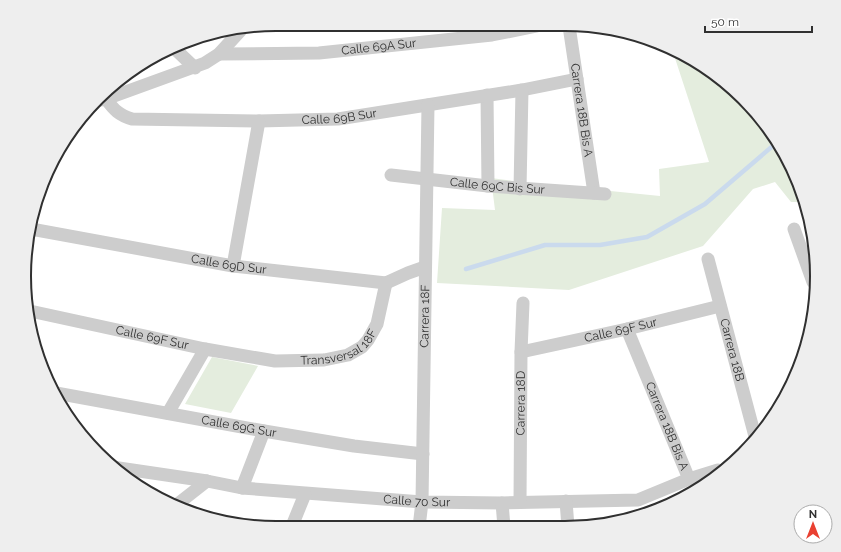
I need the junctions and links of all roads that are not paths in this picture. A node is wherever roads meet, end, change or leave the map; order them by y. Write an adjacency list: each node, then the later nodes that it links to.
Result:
1 (512, 31): 5 (street, Calle 69A Sur)
2 (571, 31): 7 (street, Carrera 18B Bis A)
3 (237, 34): 5 (street)
4 (178, 52): 6 (street)
5 (220, 54): 6 (street, Calle 69B Sur)
6 (195, 68): 10 (street, Calle 69B Sur)
7 (577, 79): 8 (street, Calle 69B Sur); 18 (street, Carrera 18B Bis A)
8 (522, 90): 9 (street, Calle 69B Sur); 17 (street)
9 (488, 95): 12 (street, Calle 69B Sur); 16 (street)
10 (109, 97)
11 (105, 101): 13 (street, Calle 69B Sur)
12 (428, 105): 13 (street, Calle 69B Sur); 15 (street, Carrera 18F)
13 (259, 121): 22 (street)
14 (391, 175): 15 (street, Calle 69C Bis Sur)
15 (427, 180): 16 (street, Calle 69C Bis Sur); 23 (street, Carrera 18F)
16 (488, 186): 17 (street, Calle 69C Bis Sur)
17 (520, 189): 18 (street, Calle 69C Bis Sur)
18 (599, 194)
19 (794, 229): 24 (street)
20 (36, 230): 22 (street, Calle 69D Sur)
21 (708, 259): 27 (street, Carrera 18B)
22 (233, 266): 25 (street, Calle 69D Sur)
23 (425, 267): 25 (street); 37 (street, Carrera 18F)
24 (810, 270)
25 (386, 283): 32 (street, Transversal 18F)
26 (523, 303): 31 (street, Carrera 18D)
27 (720, 306): 29 (street, Calle 69F Sur); 36 (street, Carrera 18B)
28 (34, 312): 30 (street, Calle 69F Sur)
29 (627, 329): 31 (street, Calle 69F Sur); 40 (street, Carrera 18B Bis A)
30 (205, 349): 32 (street, Calle 69F Sur); 34 (street)
31 (521, 352): 48 (street, Carrera 18D)
32 (275, 361)
33 (62, 394): 34 (street, Calle 69G Sur)
34 (168, 413): 35 (street, Calle 69G Sur)
35 (264, 431): 37 (street, Calle 69G Sur); 42 (street)
36 (754, 432)
37 (423, 454): 46 (street, Carrera 18F)
38 (126, 469): 41 (street, Calle 70 Sur)
39 (711, 472): 40 (street, Calle 70 Sur)
40 (689, 479): 49 (street, Calle 70 Sur)
41 (207, 481): 42 (street, Calle 70 Sur); 44 (street)
42 (242, 488): 43 (street, Calle 70 Sur)
43 (305, 494): 46 (street, Calle 70 Sur); 50 (street)
44 (181, 501)
45 (566, 501): 48 (street, Calle 70 Sur); 49 (street, Calle 70 Sur); 53 (street)
46 (422, 502): 47 (street, Calle 70 Sur); 51 (street, Carrera 18F)
47 (502, 502): 48 (street, Calle 70 Sur); 52 (street)
48 (520, 502)
49 (639, 506)
50 (294, 521)
51 (420, 521)
52 (504, 521)
53 (568, 521)

